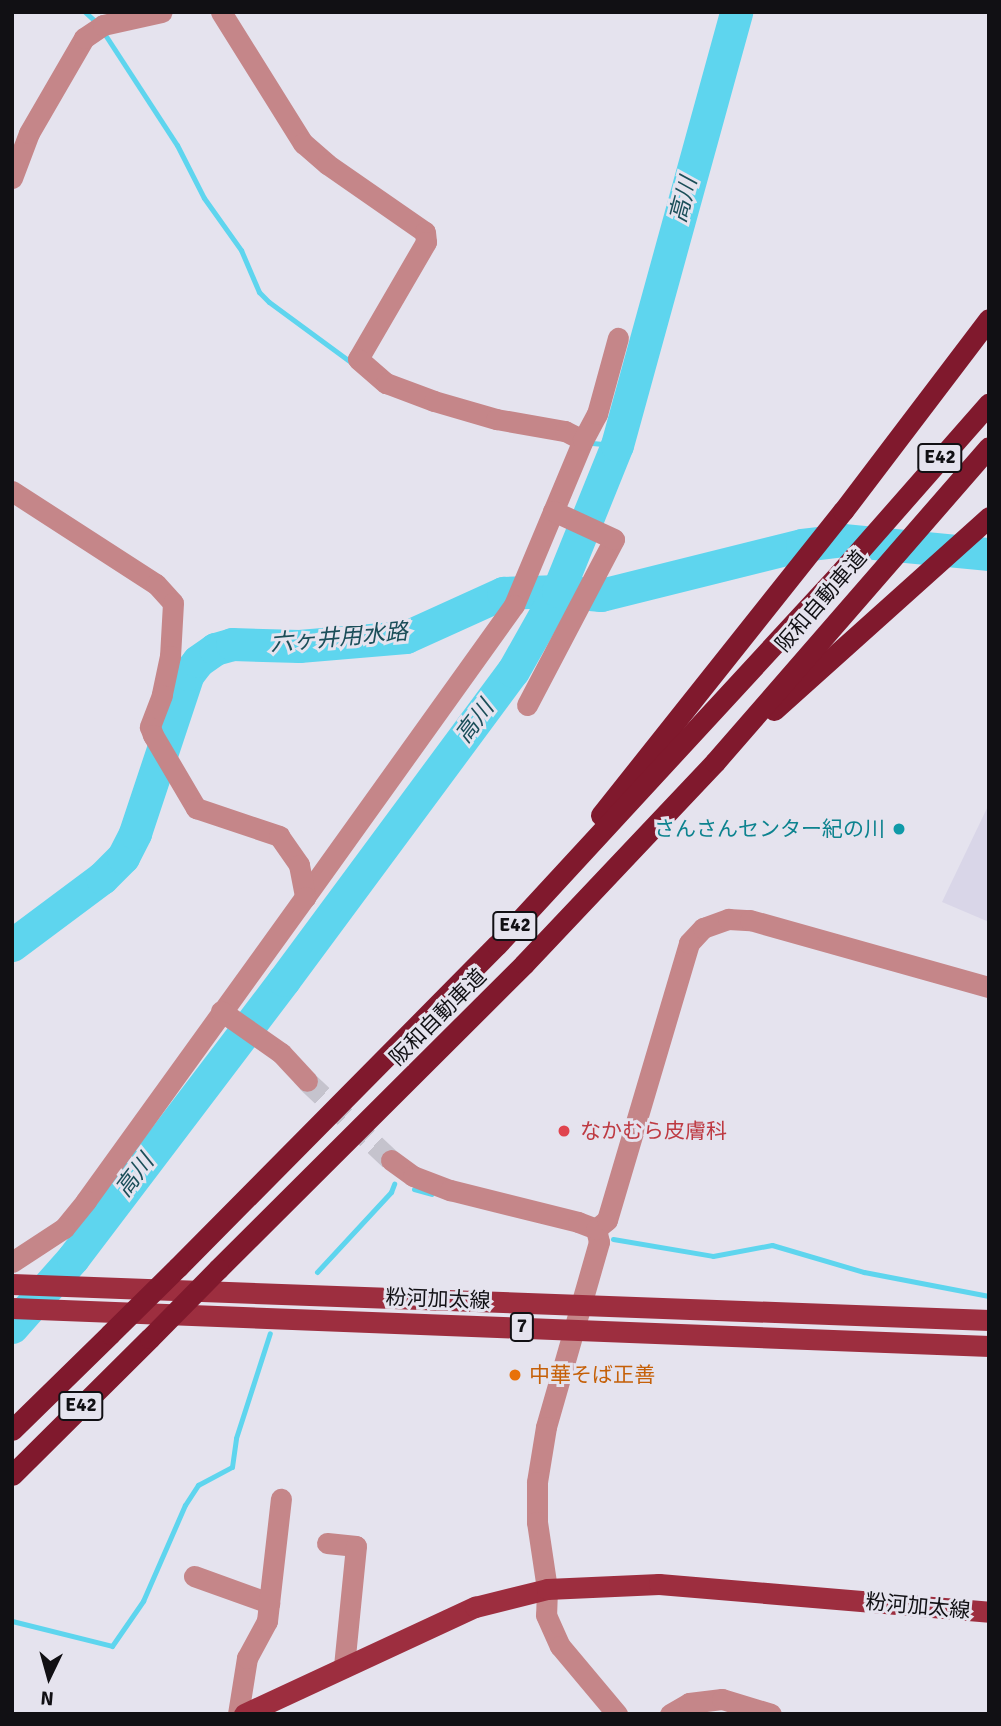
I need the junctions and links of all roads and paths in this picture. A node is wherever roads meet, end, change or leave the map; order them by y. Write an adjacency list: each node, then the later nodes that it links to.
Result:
1 (162, 12): 3 (street)
2 (221, 12): 7 (street)
3 (12, 178)
4 (989, 319): 15 (highway)
5 (618, 338): 7 (street)
6 (989, 403): 15 (highway, 阪和自動車道 / E42)
7 (583, 440): 10 (street)
8 (989, 447): 13 (highway, 阪和自動車道 / E42)
9 (12, 491): 14 (street)
10 (559, 513): 12 (street); 14 (street)
11 (983, 523): 13 (highway)
12 (527, 705)
13 (715, 762): 29 (highway, 阪和自動車道 / E42, bridge)
14 (305, 897): 17 (street)
15 (497, 945): 28 (highway, 阪和自動車道 / E42, bridge)
16 (989, 987): 20 (street)
17 (226, 1015): 18 (street); 21 (street)
18 (307, 1081)
19 (391, 1160): 20 (street)
20 (596, 1229): 23 (street)
21 (12, 1262)
22 (15, 1284): 23 (main road, 粉河加太線 / 7)
23 (583, 1305): 25 (main road, 粉河加太線 / 7); 26 (street)
24 (12, 1308): 26 (main road, 粉河加太線 / 7)
25 (989, 1320)
26 (576, 1329): 27 (main road, 粉河加太線 / 7); 33 (street)
27 (989, 1346)
28 (12, 1430)
29 (12, 1475)
30 (281, 1499): 34 (street)
31 (327, 1543): 36 (street)
32 (194, 1576): 34 (street)
33 (547, 1588): 35 (main road, 粉河加太線); 36 (main road, 粉河加太線); 39 (street)
34 (269, 1603): 37 (street)
35 (989, 1612)
36 (344, 1667): 38 (main road, 粉河加太線)
37 (238, 1714)
38 (244, 1714)
39 (617, 1714)
40 (670, 1714): 41 (street)
41 (771, 1714)

